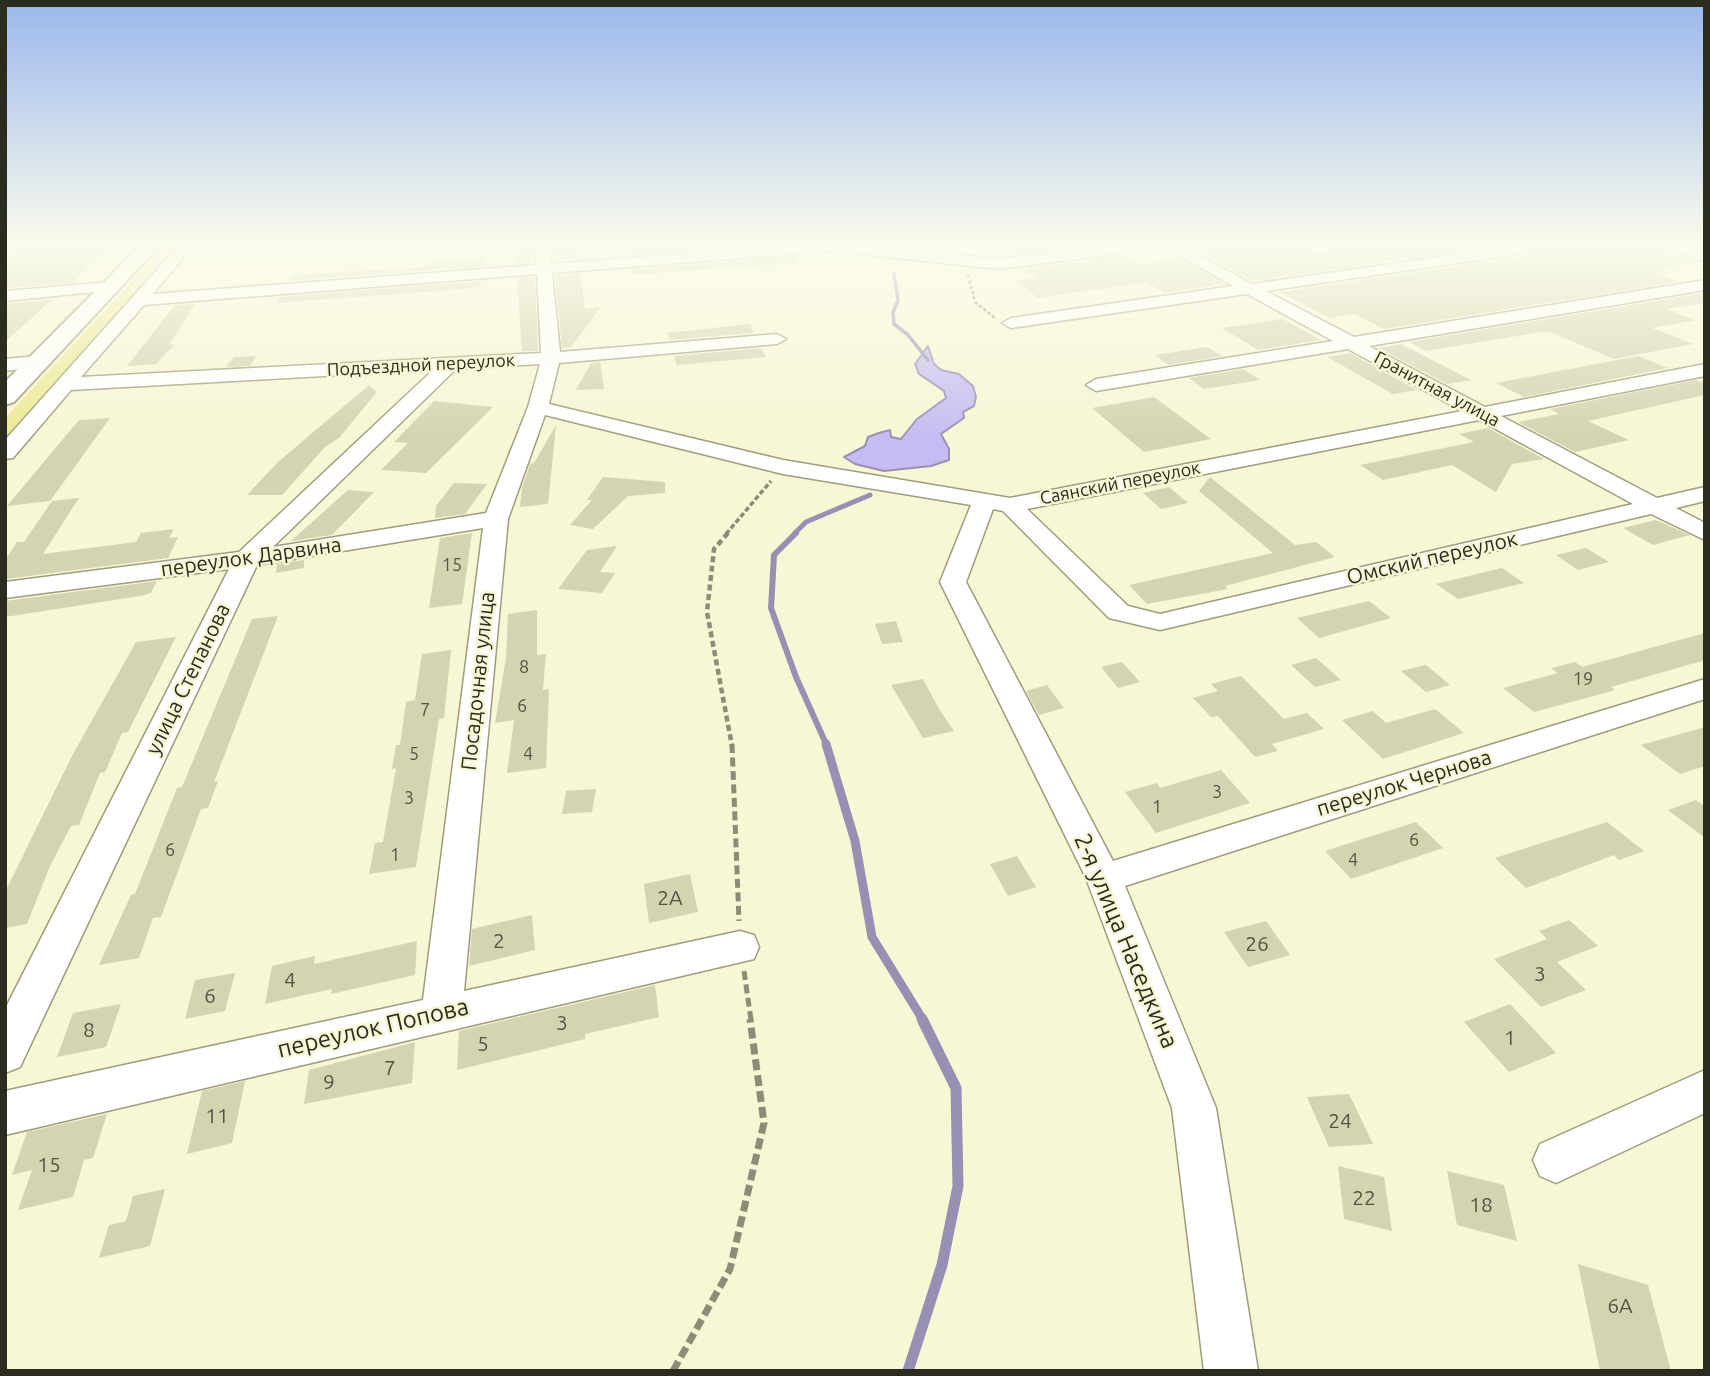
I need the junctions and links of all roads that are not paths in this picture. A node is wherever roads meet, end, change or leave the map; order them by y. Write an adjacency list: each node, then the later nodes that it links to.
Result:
1 (88, 309): 11 (main road)
2 (133, 309): 15 (street)
3 (547, 309): 10 (street)
4 (1108, 309): 7 (street)
5 (1287, 309): 9 (street, Гранитная улица)
6 (1560, 309): 9 (street)
7 (1011, 323)
8 (777, 339): 10 (street, Подъездной переулок)
9 (1352, 344): 16 (street); 19 (street, Гранитная улица)
10 (551, 358): 12 (street, Подъездной переулок); 18 (street, Посадочная улица)
11 (37, 362): 13 (street); 17 (main road)
12 (450, 364): 15 (street, Подъездной переулок); 26 (street, улица Степанова)
13 (5, 365)
14 (1705, 370): 19 (street, Саянский переулок)
15 (66, 384): 20 (street)
16 (1096, 385)
17 (5, 397)
18 (538, 407): 22 (street, Саянский переулок); 24 (street, Посадочная улица)
19 (1482, 413): 22 (street, Саянский переулок); 23 (street, Гранитная улица)
20 (5, 453)
21 (1705, 494): 23 (street, Омский переулок)
22 (998, 502): 23 (street, Омский переулок); 29 (street, 2-я улица Наседкина)
23 (1654, 506): 25 (street, Гранитная улица)
24 (496, 519): 26 (street, переулок Дарвина); 31 (street, Посадочная улица)
25 (1705, 533)
26 (247, 558): 27 (street, переулок Дарвина); 32 (street, улица Степанова)
27 (5, 590)
28 (1705, 689): 29 (street, переулок Чернова)
29 (1104, 878): 36 (street, 2-я улица Наседкина)
30 (740, 947): 31 (street, переулок Попова)
31 (442, 1012): 34 (street, переулок Попова)
32 (5, 1053)
33 (1705, 1091): 35 (street)
34 (5, 1113)
35 (1556, 1160)
36 (1231, 1371)

